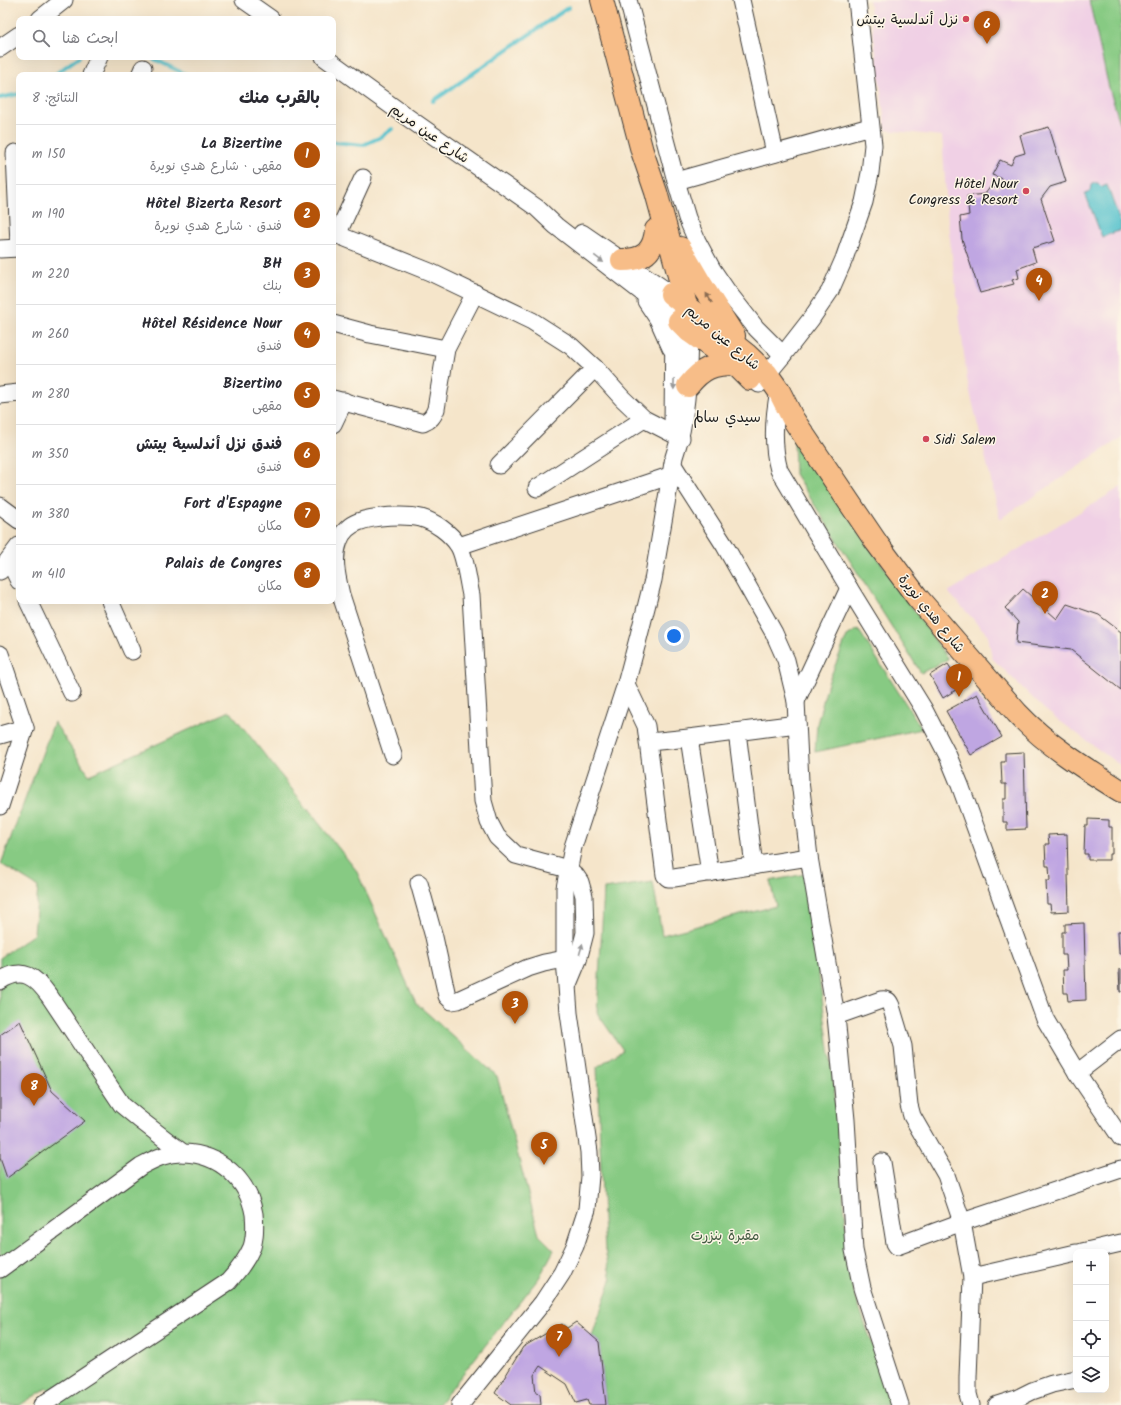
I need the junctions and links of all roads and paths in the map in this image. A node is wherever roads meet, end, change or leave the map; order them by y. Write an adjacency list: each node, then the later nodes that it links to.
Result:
1 (64, 0): 7 (street)
2 (244, 0): 8 (street)
3 (628, 0): 18 (street)
4 (741, 0): 15 (street)
5 (857, 0): 14 (street)
6 (604, 1): 21 (main road)
7 (44, 16)
8 (267, 16)
9 (16, 38): 10 (street)
10 (0, 48)
11 (98, 60): 13 (street)
12 (328, 60): 19 (street, شارع عين مريم)
13 (92, 72)
14 (870, 126): 15 (street); 32 (street)
15 (775, 153): 18 (street)
16 (11, 154): 20 (street)
17 (363, 178): 22 (street)
18 (676, 181): 32 (street)
19 (537, 208): 26 (street, شارع عين مريم); 27 (street, شارع عين مريم, one-way to 27)
20 (16, 211)
21 (659, 221): 26 (main road); 29 (main road); 34 (main road, one-way to 21)
22 (336, 232)
23 (336, 234): 28 (street)
24 (16, 248): 25 (street)
25 (0, 249)
26 (622, 260): 29 (street, شارع عين مريم)
27 (633, 285): 29 (street, شارع عين مريم); 33 (street)
28 (475, 293): 31 (street); 35 (street)
29 (680, 312): 33 (street); 34 (main road, شارع عين مريم); 36 (street)
30 (336, 325): 31 (street)
31 (446, 349): 40 (street)
32 (783, 355): 37 (street)
33 (674, 356): 43 (street, one-way to 43)
34 (741, 359): 36 (main road); 37 (main road, شارع عين مريم)
35 (594, 368): 41 (street); 44 (street)
36 (688, 386): 43 (street)
37 (770, 389): 42 (main road, شارع عين مريم); 55 (street)
38 (16, 393): 39 (street)
39 (0, 395)
40 (338, 400)
41 (644, 419): 43 (street); 46 (street)
42 (793, 419): 70 (main road, شارع هدي نويرة)
43 (677, 437): 45 (street)
44 (499, 465)
45 (673, 466): 49 (street); 60 (street); 62 (street)
46 (537, 488)
47 (0, 506): 48 (street)
48 (16, 518)
49 (459, 546): 51 (street); 74 (street)
50 (16, 550): 52 (street)
51 (336, 552)
52 (4, 565): 54 (street)
53 (336, 573): 69 (street)
54 (16, 578)
55 (849, 588): 62 (street); 82 (street)
56 (29, 604): 61 (street)
57 (111, 604): 58 (street)
58 (132, 651)
59 (0, 654): 64 (street)
60 (626, 684): 68 (street); 74 (street)
61 (72, 693)
62 (796, 701): 63 (street)
63 (797, 724): 65 (street); 72 (street)
64 (25, 728): 66 (street); 71 (street)
65 (737, 732): 67 (street); 73 (street)
66 (0, 735)
67 (689, 738): 68 (street); 75 (street)
68 (649, 742): 75 (street)
69 (393, 755)
70 (1121, 791)
71 (0, 806)
72 (809, 857): 73 (street); 80 (street)
73 (754, 866): 75 (street)
74 (568, 869): 77 (street); 79 (street, one-way to 74)
75 (710, 873)
76 (419, 883): 77 (street)
77 (565, 959): 79 (street)
78 (0, 982): 84 (street)
79 (567, 986): 96 (street)
80 (836, 1016): 87 (street); 97 (street)
81 (1121, 1039): 82 (street)
82 (1077, 1072): 83 (street)
83 (1121, 1138)
84 (183, 1153): 91 (street); 94 (street)
85 (882, 1162): 87 (street)
86 (1121, 1169): 87 (street)
87 (962, 1222): 92 (street)
88 (1121, 1243): 89 (street)
89 (1095, 1249)
90 (1073, 1254): 92 (street)
91 (0, 1269)
92 (972, 1277): 98 (street)
93 (1073, 1380): 99 (street)
94 (58, 1398): 95 (street)
95 (42, 1405)
96 (460, 1405)
97 (900, 1405)
98 (971, 1405)
99 (997, 1405)

